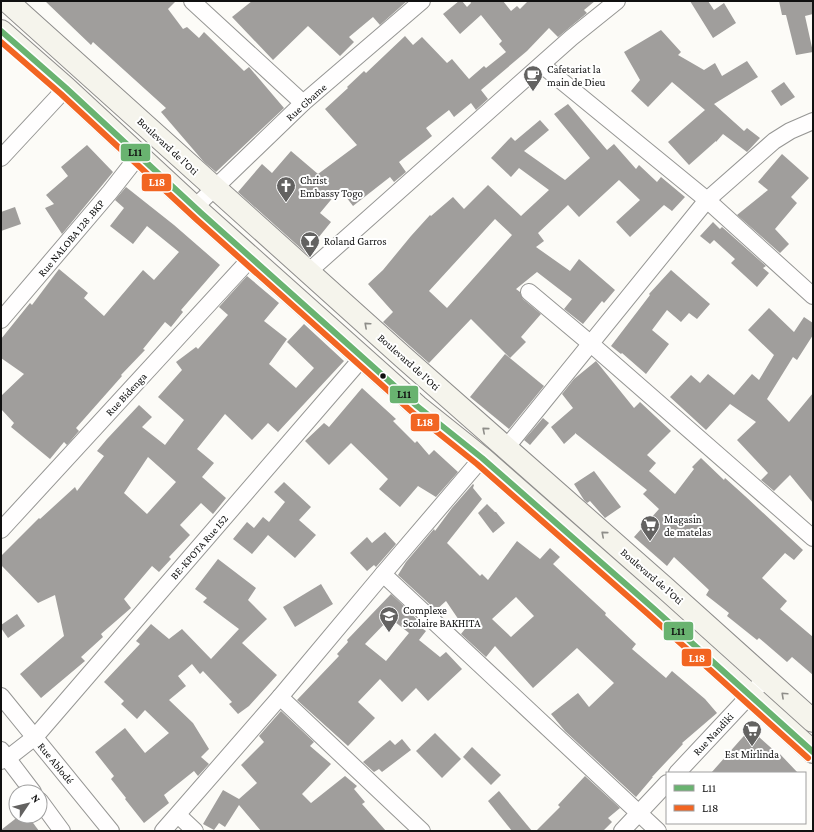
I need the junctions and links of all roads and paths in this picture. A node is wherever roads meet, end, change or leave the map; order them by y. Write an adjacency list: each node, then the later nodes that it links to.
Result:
1 (7, 1): 12 (main road, Boulevard de l'Oti)
2 (192, 1): 8 (street)
3 (422, 1): 8 (street, Rue Gbame)
4 (617, 1): 6 (street)
5 (1, 31): 7 (main road)
6 (542, 65): 13 (street); 16 (street)
7 (66, 88): 10 (main road); 11 (street)
8 (303, 103): 12 (street, Rue Gbame)
9 (813, 121): 13 (street)
10 (139, 155): 14 (main road); 19 (street, Rue NALOBA 128 .BKP)
11 (1, 158)
12 (215, 189): 14 (street, Rue Gbame); 16 (main road, Boulevard de l'Oti)
13 (707, 200): 18 (street); 20 (street)
14 (195, 207): 15 (main road)
15 (251, 258): 21 (main road); 24 (street, Rue Bidenga)
16 (308, 272): 22 (main road, Boulevard de l'Oti, one-way to 16)
17 (529, 292): 20 (street)
18 (813, 296)
19 (3, 314)
20 (591, 344): 22 (street); 25 (street)
21 (363, 357): 23 (main road); 32 (street, BE-KPOTA Rue 152)
22 (506, 448): 27 (main road, Boulevard de l'Oti, one-way to 22)
23 (482, 458): 26 (street); 29 (main road)
24 (1, 530)
25 (813, 538)
26 (383, 574): 30 (street); 39 (street)
27 (766, 678): 29 (street, Rue Nandiki); 31 (main road, Boulevard de l'Oti, one-way to 27)
28 (1, 696): 32 (street, Rue Ablodé)
29 (750, 696): 33 (main road); 35 (street, Rue Nandiki)
30 (280, 697): 40 (street); 45 (street)
31 (813, 721)
32 (35, 737): 34 (street, BE-KPOTA Rue 152); 42 (street, Rue Ablodé)
33 (813, 752)
34 (3, 756): 36 (street)
35 (678, 772)
36 (26, 784)
37 (666, 784): 39 (street)
38 (48, 812): 41 (street)
39 (639, 813): 46 (street); 47 (street)
40 (178, 815): 43 (street); 44 (street)
41 (62, 831)
42 (111, 831)
43 (163, 831)
44 (195, 831)
45 (422, 831)
46 (622, 831)
47 (658, 831)

